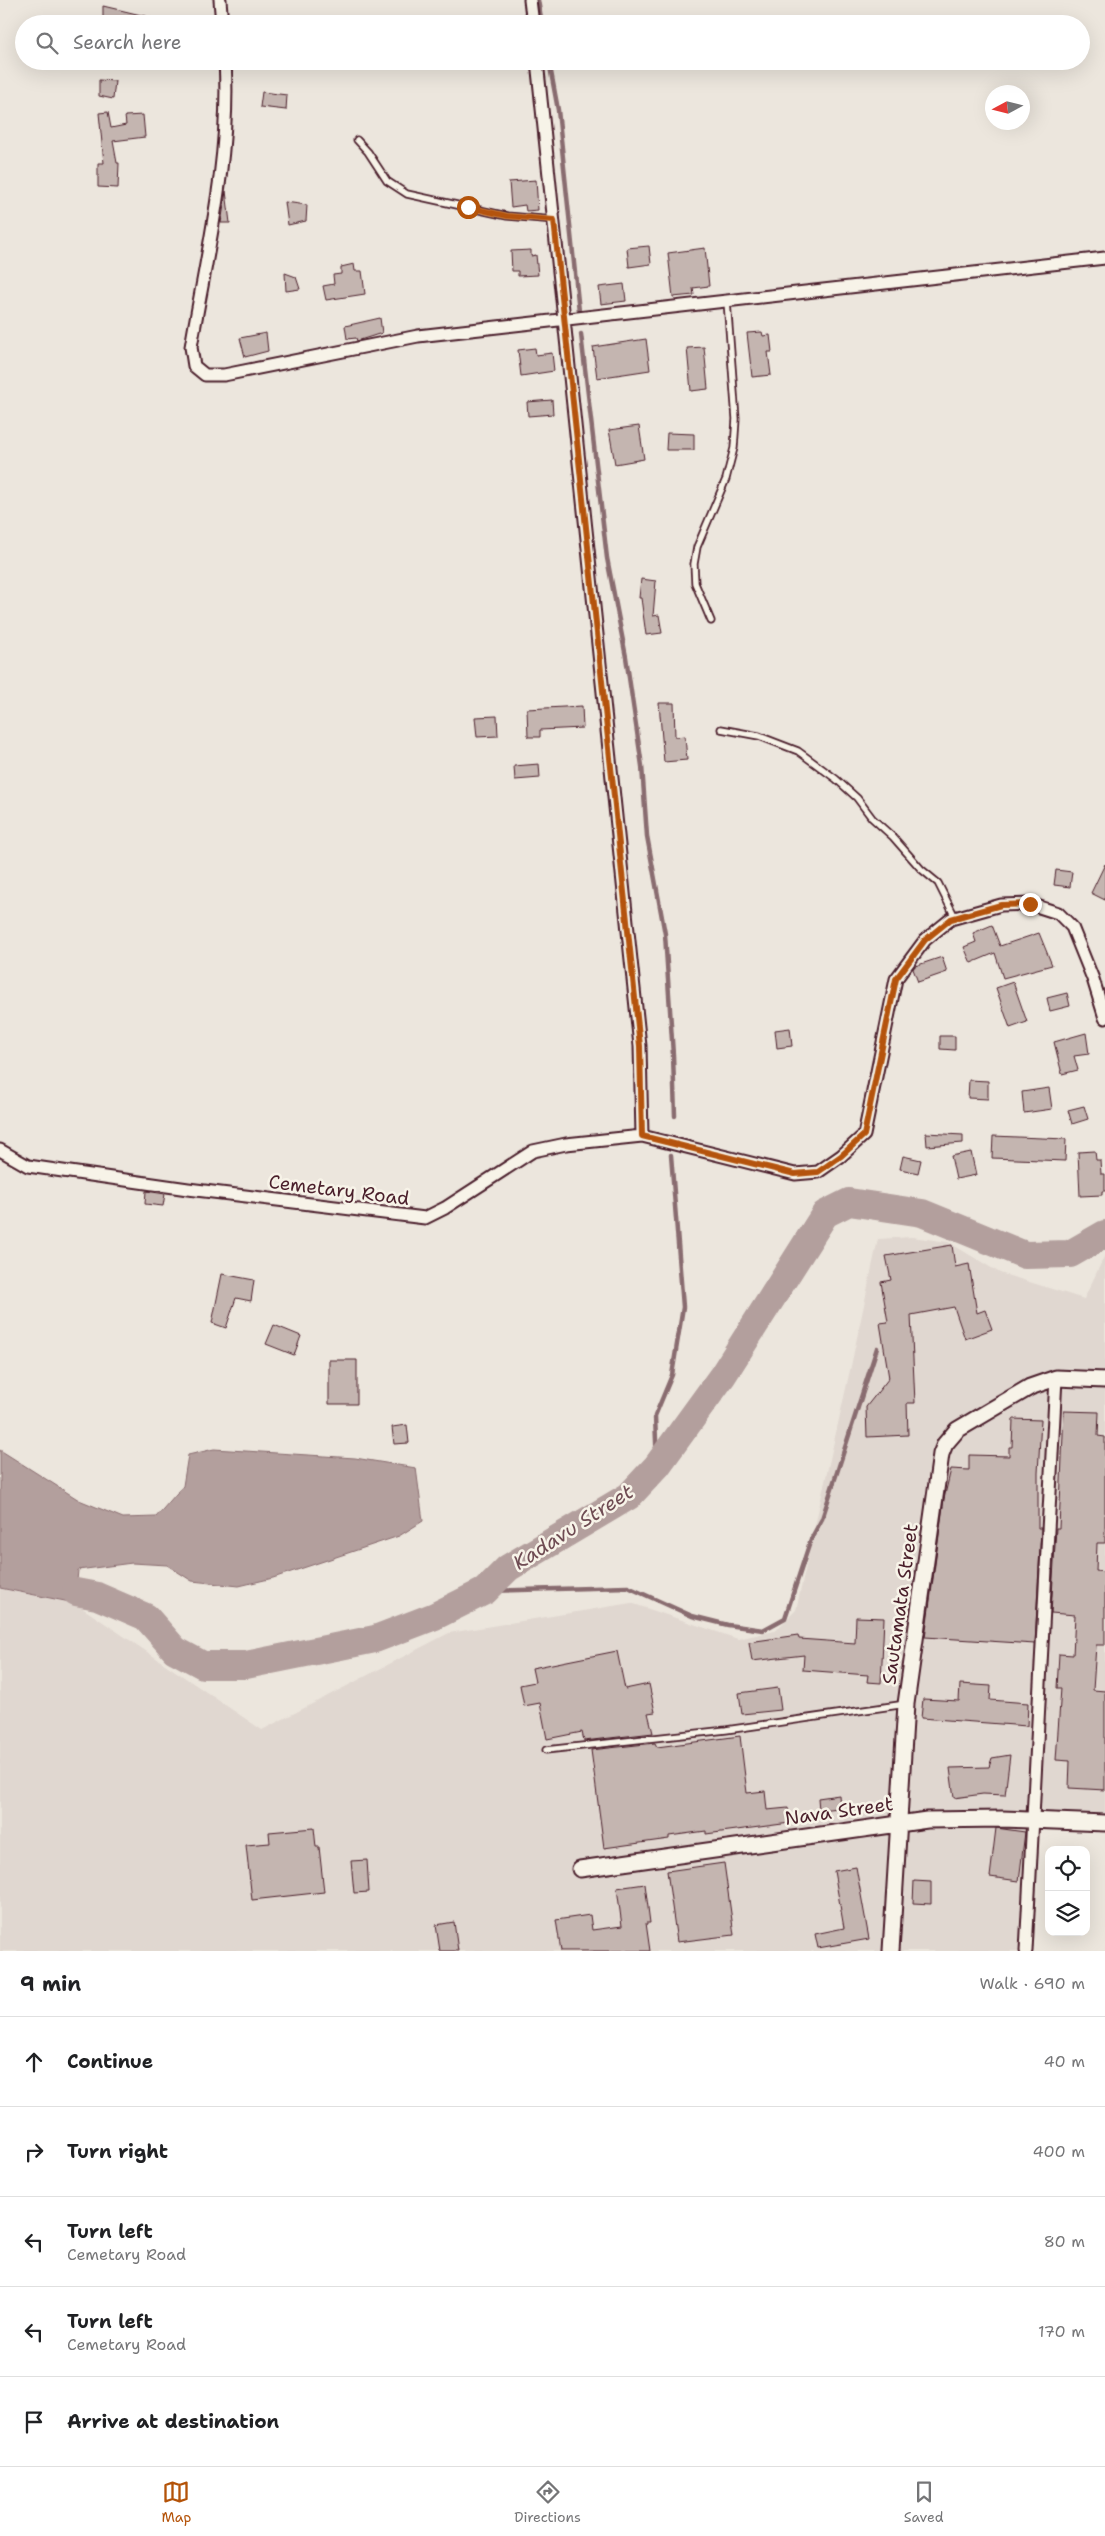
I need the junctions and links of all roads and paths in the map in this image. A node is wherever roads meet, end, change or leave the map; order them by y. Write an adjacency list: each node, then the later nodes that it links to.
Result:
1 (220, 0): 3 (street)
2 (530, 0): 4 (street)
3 (221, 15)
4 (532, 15)
5 (225, 70): 11 (street)
6 (538, 70): 8 (street)
7 (357, 140): 8 (lane)
8 (554, 220): 11 (street)
9 (1105, 258): 10 (street)
10 (727, 302): 11 (street); 12 (lane)
11 (565, 320): 16 (street)
12 (711, 621)
13 (721, 729): 14 (lane)
14 (955, 918): 15 (street, Cemetary Road); 16 (street, Cemetary Road)
15 (1105, 1018)
16 (642, 1136): 17 (street, Cemetary Road)
17 (0, 1150)
18 (1056, 1378): 19 (street, Sautamata Street); 20 (street, Sautamata Street); 22 (street)
19 (1105, 1380)
20 (906, 1704): 21 (lane); 23 (street, Sautamata Street)
21 (546, 1750)
22 (1031, 1820): 23 (street, Nava Street); 24 (street, Nava Street); 27 (street)
23 (899, 1822): 25 (street, Nava Street); 26 (street, Sautamata Street)
24 (1105, 1823)
25 (580, 1869)
26 (891, 1951)
27 (1026, 1951)

